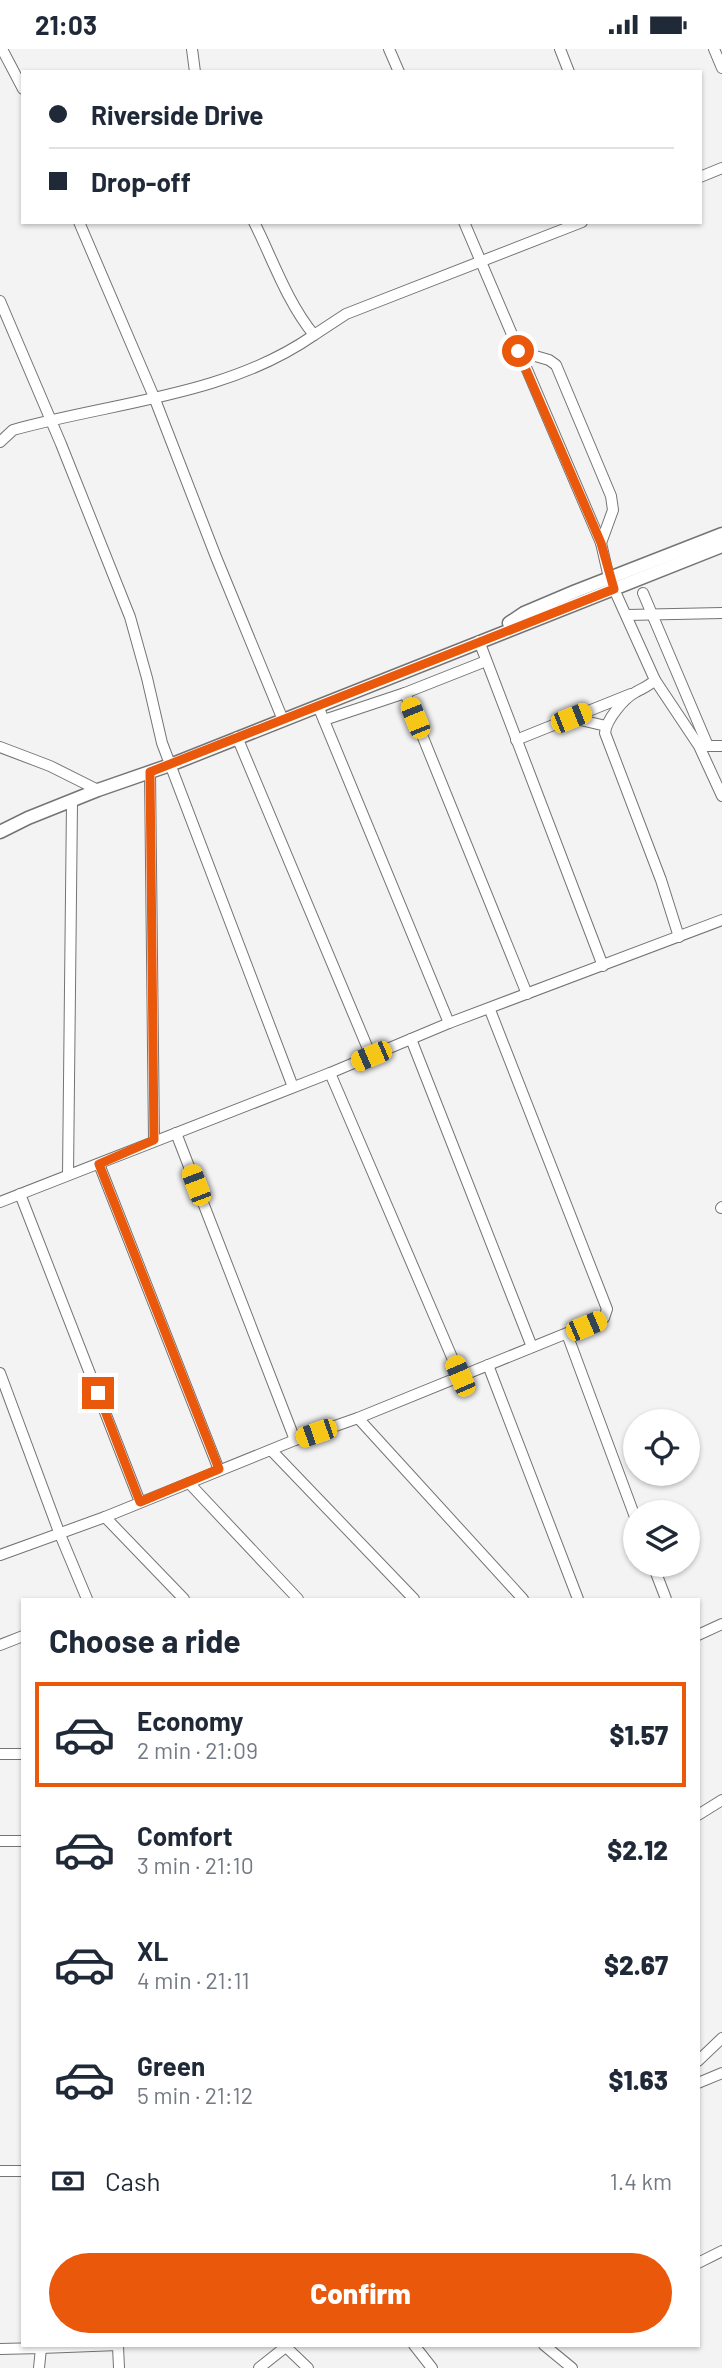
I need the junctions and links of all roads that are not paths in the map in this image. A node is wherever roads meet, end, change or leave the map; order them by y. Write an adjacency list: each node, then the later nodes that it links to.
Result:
1 (2, 49): 10 (street)
2 (192, 49): 7 (street)
3 (389, 49): 8 (street)
4 (560, 49): 9 (street)
5 (714, 49): 6 (street)
6 (722, 68)
7 (195, 70)
8 (398, 70)
9 (568, 70)
10 (21, 85)
11 (722, 168): 12 (street)
12 (702, 176)
13 (80, 224): 21 (street)
14 (255, 224): 19 (street)
15 (465, 224): 17 (street)
16 (577, 224): 17 (street)
17 (481, 261): 19 (street); 20 (street)
18 (0, 301): 22 (street)
19 (314, 335): 21 (street)
20 (518, 351): 25 (street); 25 (street)
21 (154, 397): 22 (street); 39 (street)
22 (51, 420): 23 (street); 47 (street)
23 (0, 442)
24 (722, 534): 27 (street)
25 (601, 543): 27 (street)
26 (722, 546): 27 (street)
27 (611, 584): 30 (street); 32 (street)
28 (643, 593): 31 (street)
29 (722, 613): 31 (street)
30 (627, 615): 31 (street); 34 (street)
31 (653, 615): 44 (street)
32 (479, 641): 33 (street); 37 (street)
33 (486, 661): 36 (street); 43 (street)
34 (656, 680): 35 (street); 44 (street)
35 (635, 692): 38 (street); 41 (street)
36 (405, 693): 40 (street); 56 (street)
37 (318, 706): 39 (street); 40 (street)
38 (571, 718): 41 (street); 43 (street)
39 (283, 720): 42 (street)
40 (324, 720): 58 (street)
41 (606, 726): 54 (street)
42 (237, 737): 47 (street); 60 (street)
43 (516, 740): 55 (street)
44 (704, 746): 45 (street); 50 (street)
45 (722, 746)
46 (0, 747): 49 (street)
47 (170, 765): 48 (street); 62 (street)
48 (150, 772): 49 (street); 64 (street)
49 (97, 790): 51 (street)
50 (722, 796)
51 (72, 802): 52 (street); 66 (street)
52 (0, 832)
53 (722, 920): 54 (street)
54 (679, 937): 55 (street)
55 (603, 966): 56 (street)
56 (527, 994): 57 (street)
57 (490, 1010): 58 (street); 69 (street)
58 (449, 1023): 59 (street)
59 (411, 1039): 60 (street); 70 (street)
60 (371, 1056): 61 (street)
61 (330, 1073): 62 (street); 73 (street)
62 (293, 1087): 63 (street)
63 (176, 1133): 64 (street); 75 (street)
64 (154, 1140): 65 (street)
65 (99, 1164): 66 (street); 77 (street)
66 (68, 1175): 67 (street)
67 (20, 1194): 68 (street); 80 (street)
68 (0, 1202)
69 (567, 1334): 70 (street); 79 (street)
70 (532, 1347): 71 (street)
71 (488, 1365): 73 (street); 90 (street)
72 (0, 1373): 82 (street)
73 (460, 1376): 74 (street)
74 (358, 1418): 75 (street); 89 (street)
75 (295, 1440): 76 (street)
76 (272, 1451): 77 (street); 88 (street)
77 (219, 1469): 78 (street)
78 (189, 1483): 80 (street); 87 (street)
79 (629, 1500)
80 (140, 1502): 81 (street)
81 (105, 1517): 82 (street); 86 (street)
82 (59, 1532): 83 (street); 85 (street)
83 (0, 1555)
84 (658, 1577): 91 (street)
85 (88, 1598)
86 (183, 1598)
87 (297, 1598)
88 (413, 1598)
89 (522, 1598)
90 (578, 1598)
91 (666, 1598)
92 (722, 1624): 93 (street)
93 (700, 1634)
94 (21, 1637): 95 (street)
95 (0, 1645)
96 (0, 1754): 97 (street)
97 (21, 1754)
98 (722, 1800): 99 (street)
99 (700, 1814)
100 (0, 1841): 101 (street)
101 (21, 1841)
102 (722, 2038): 103 (street)
103 (700, 2059)
104 (722, 2073): 105 (street)
105 (700, 2082)
106 (0, 2171): 107 (street)
107 (21, 2171)
108 (722, 2252): 109 (street)
109 (700, 2262)
110 (27, 2347): 117 (street)
111 (41, 2347): 118 (street)
112 (118, 2347): 119 (street)
113 (286, 2347): 120 (street)
114 (288, 2347): 121 (street)
115 (416, 2347): 122 (street)
116 (546, 2347): 123 (street)
117 (0, 2349)
118 (39, 2368)
119 (119, 2368)
120 (259, 2368)
121 (307, 2368)
122 (432, 2368)
123 (572, 2368)

